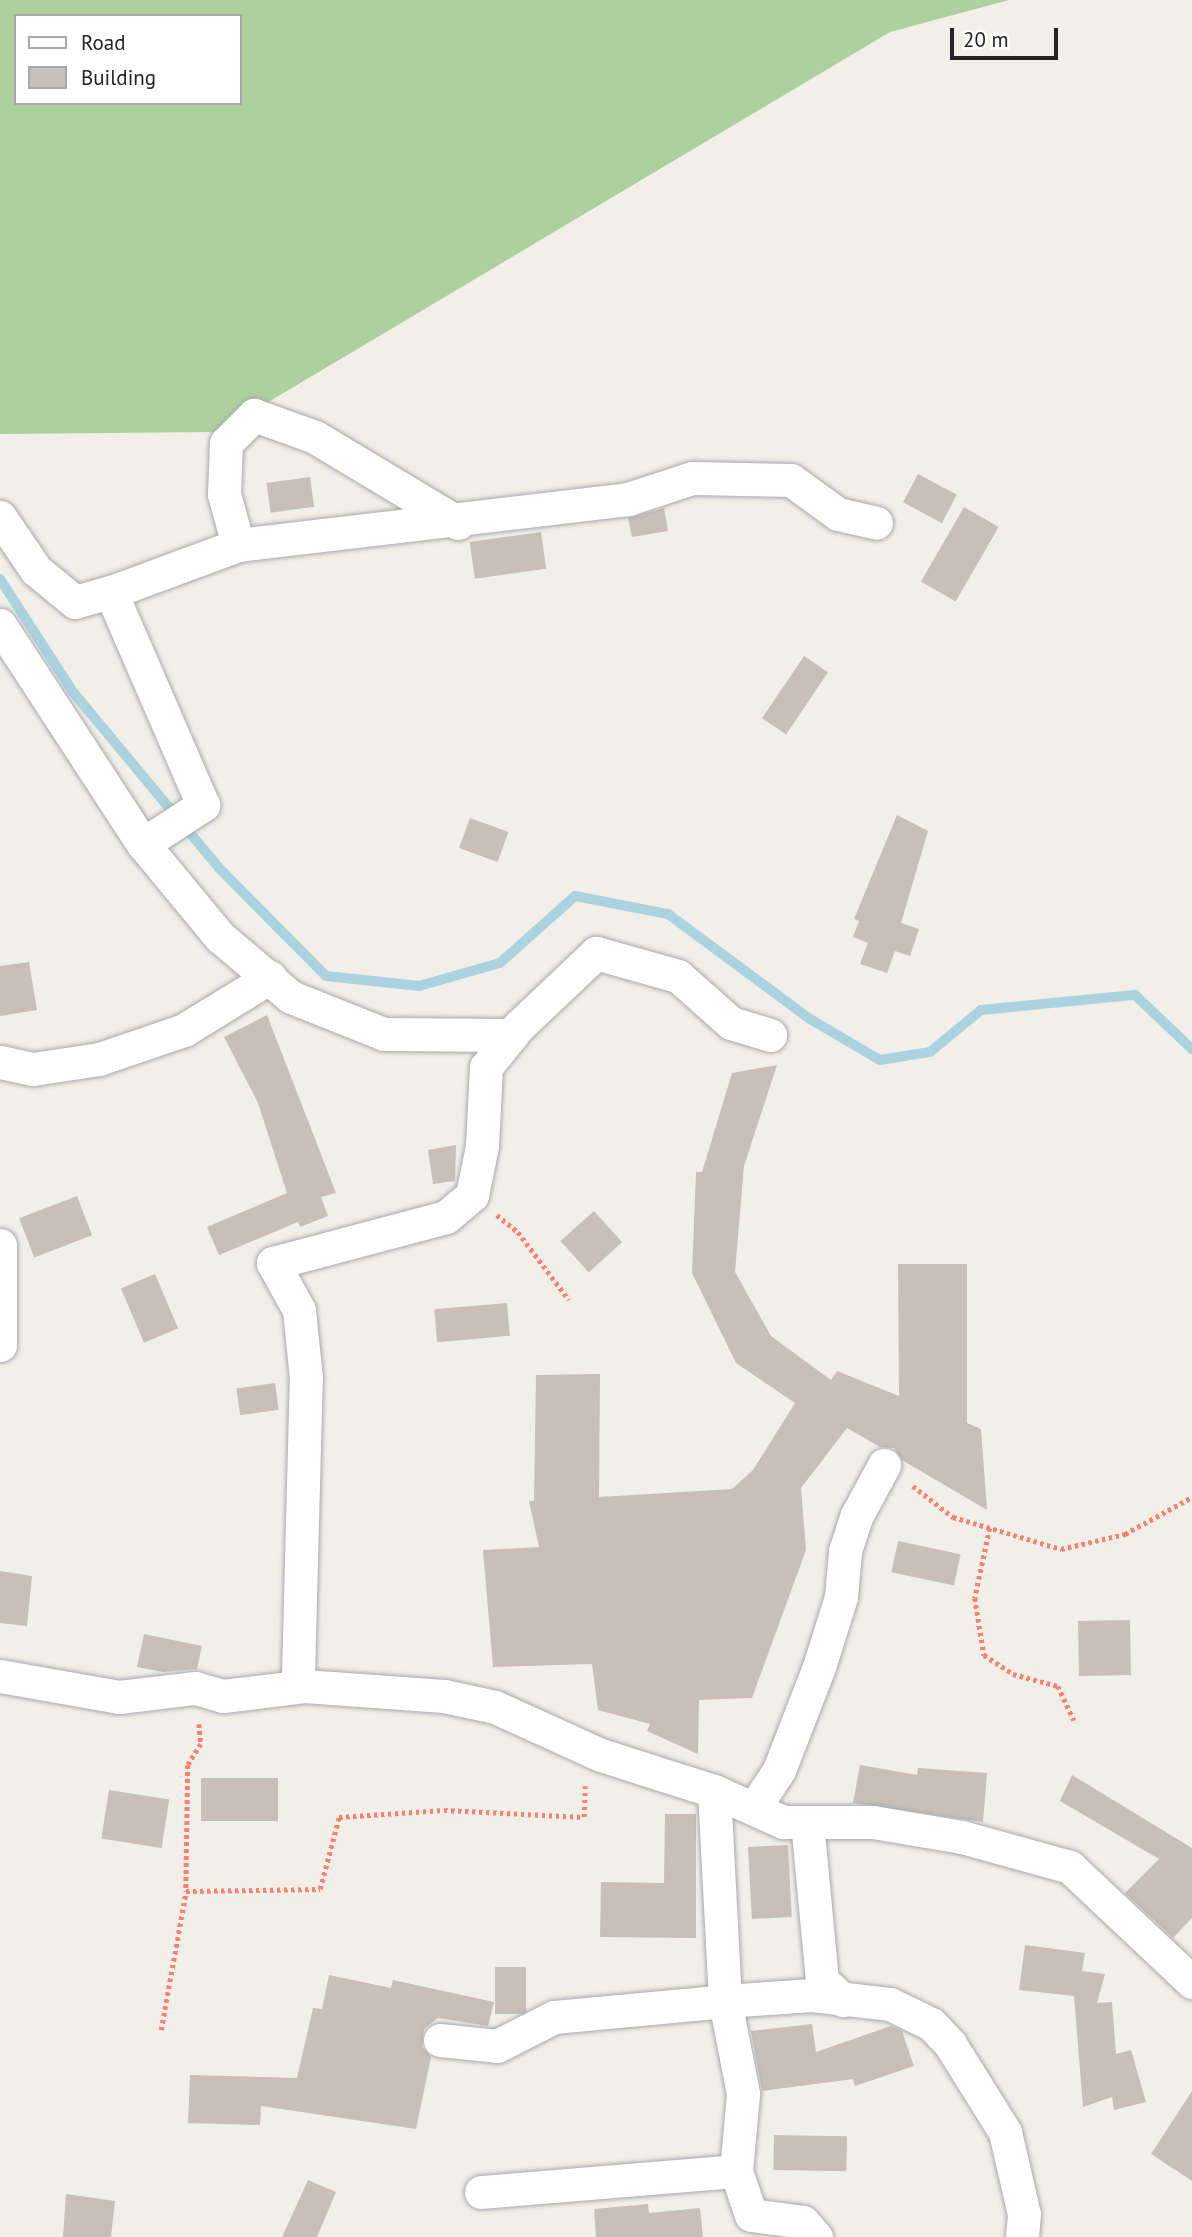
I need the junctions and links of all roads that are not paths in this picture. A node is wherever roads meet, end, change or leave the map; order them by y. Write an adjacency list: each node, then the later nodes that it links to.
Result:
1 (0, 517): 5 (street)
2 (458, 523): 3 (street); 4 (street); 4 (street)
3 (876, 523)
4 (238, 545): 5 (street)
5 (111, 592): 7 (street)
6 (0, 625): 7 (street)
7 (143, 844): 8 (street)
8 (270, 977): 9 (street); 11 (street)
9 (512, 1035): 10 (street); 16 (street)
10 (770, 1035)
11 (0, 1062)
12 (0, 1245): 13 (street)
13 (0, 1345)
14 (884, 1465): 18 (street)
15 (0, 1676): 16 (street)
16 (304, 1686): 17 (street)
17 (715, 1791): 18 (street); 22 (street)
18 (754, 1808): 19 (street)
19 (807, 1822): 20 (street); 21 (street)
20 (1192, 1982)
21 (843, 2000): 22 (street); 27 (street)
22 (725, 2001): 23 (street); 24 (street)
23 (440, 2040)
24 (736, 2171): 25 (street); 26 (street)
25 (481, 2192)
26 (816, 2237)
27 (1023, 2237)

